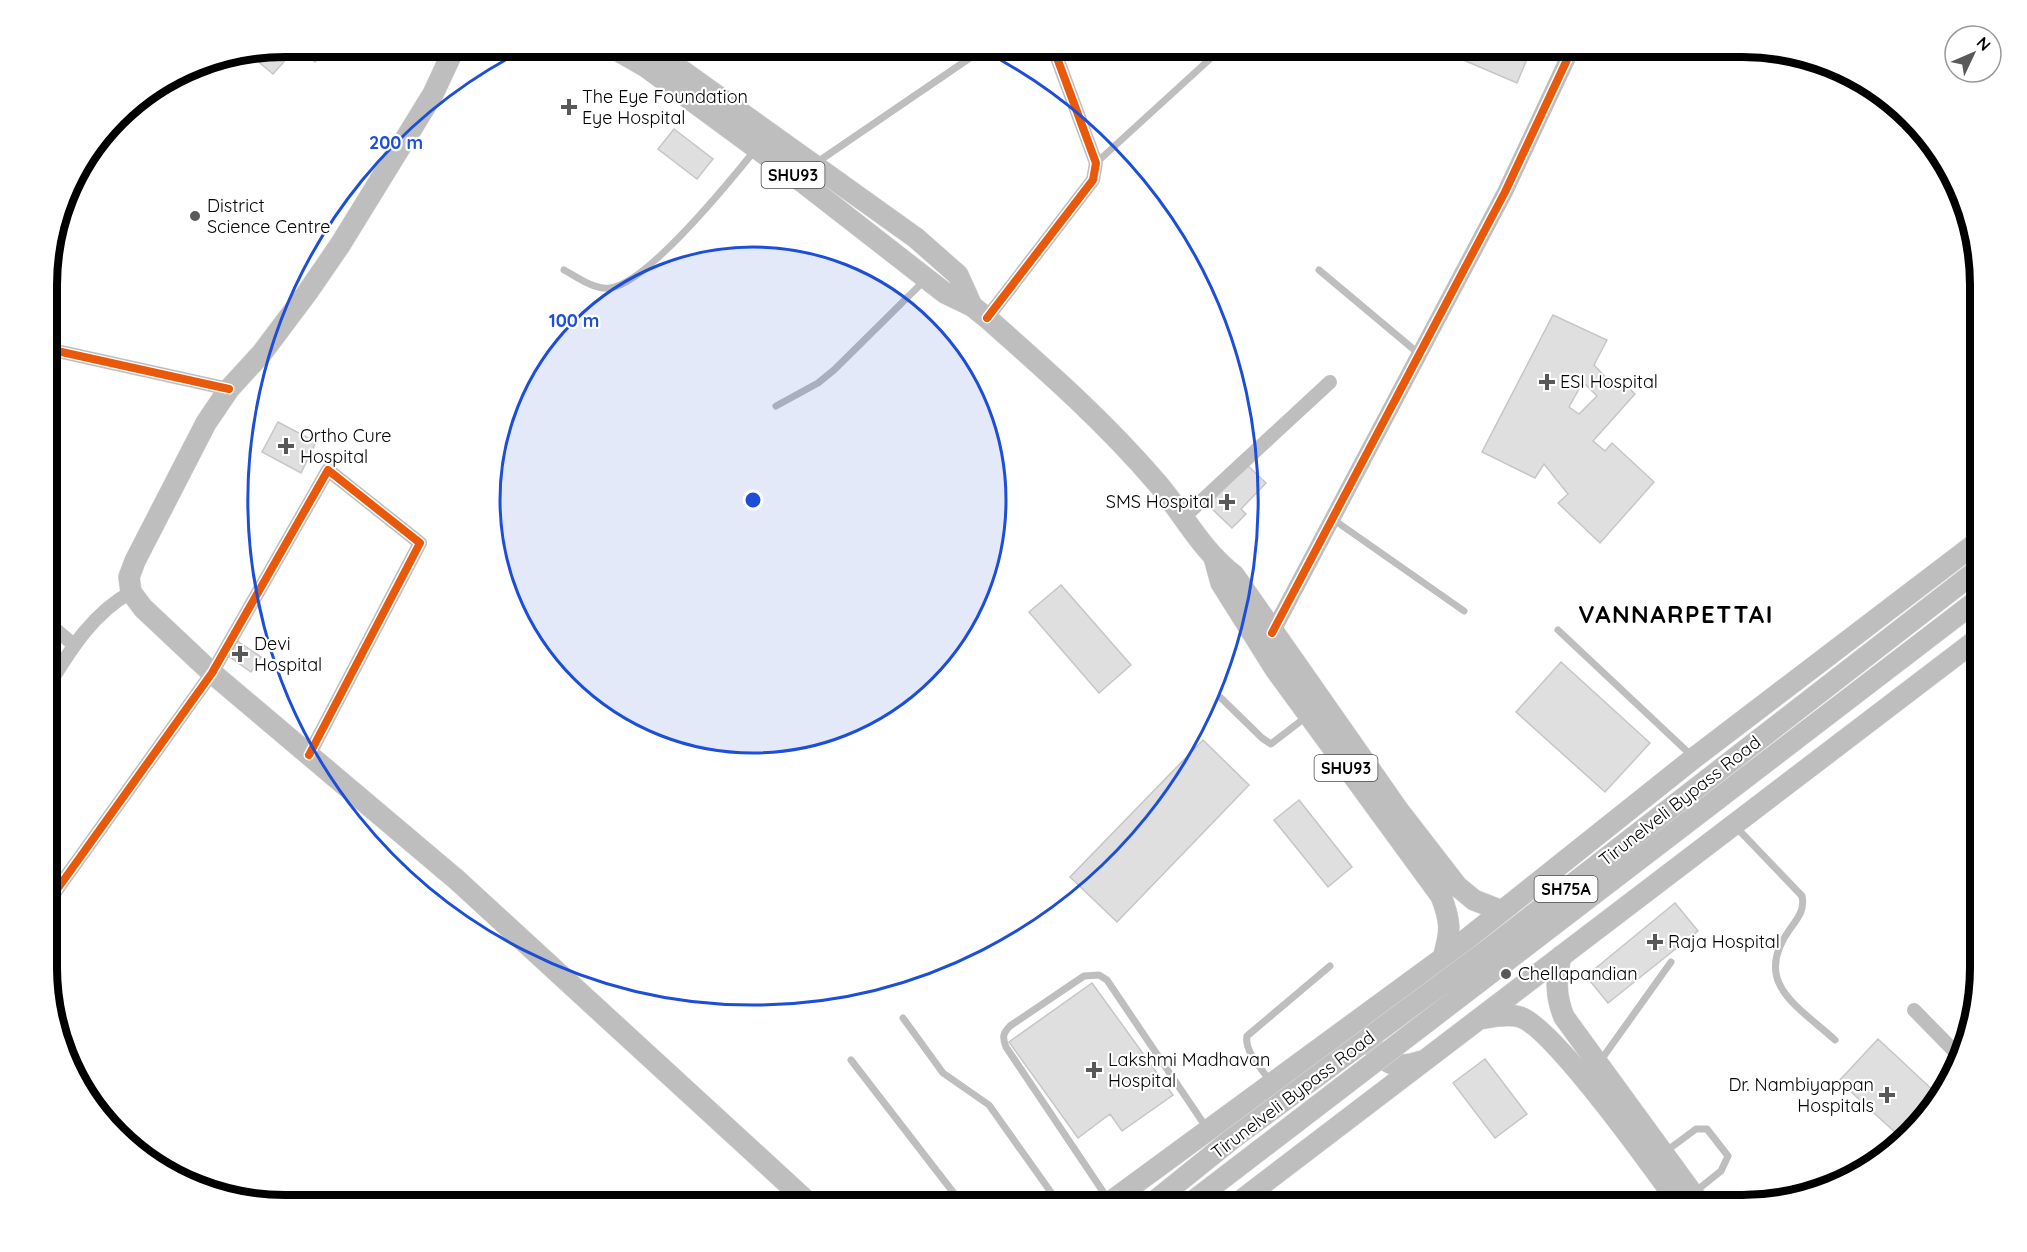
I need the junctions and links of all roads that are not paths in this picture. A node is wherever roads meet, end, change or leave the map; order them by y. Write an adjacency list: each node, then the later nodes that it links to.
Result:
1 (447, 57): 18 (main road)
2 (628, 57): 8 (main road, SHU93)
3 (664, 57): 10 (main road, SHU93)
4 (970, 57): 10 (lane)
5 (1057, 57): 9 (street)
6 (1210, 57): 9 (lane)
7 (1568, 57): 16 (street)
8 (757, 148): 11 (lane); 13 (main road, SHU93)
9 (1096, 163): 14 (street)
10 (814, 165): 14 (main road, SHU93)
11 (564, 270)
12 (1319, 270): 16 (lane)
13 (927, 278): 14 (main road, SHU93); 19 (lane)
14 (980, 312): 20 (main road, SHU93)
15 (57, 351): 18 (street)
16 (1420, 355): 21 (street)
17 (1330, 382): 20 (street)
18 (229, 389): 25 (main road)
19 (776, 406)
20 (1183, 518): 23 (main road, SHU93)
21 (1332, 519): 27 (lane); 30 (street)
22 (1970, 548): 38 (main road)
23 (1215, 561): 30 (main road, SHU93); 36 (main road, SHU93)
24 (1970, 576): 65 (main road, Tirunelveli Bypass Road / SH75A, bridge)
25 (131, 592): 31 (street); 34 (main road)
26 (1970, 606): 66 (main road, Tirunelveli Bypass Road / SH75A, bridge)
27 (1464, 610)
28 (1557, 630): 38 (lane)
29 (57, 631): 31 (street)
30 (1272, 633): 43 (main road, SHU93)
31 (74, 645): 33 (street)
32 (1970, 645): 39 (main road)
33 (57, 672)
34 (212, 673): 37 (main road); 37 (street); 41 (street)
35 (1221, 698): 36 (lane)
36 (1308, 715): 45 (main road, SHU93)
37 (309, 754): 60 (main road)
38 (1694, 758): 40 (main road)
39 (1734, 825): 42 (main road); 52 (lane)
40 (1595, 835): 42 (main road); 43 (main road)
41 (57, 889)
42 (1640, 895): 44 (main road)
43 (1502, 911): 45 (main road)
44 (1561, 956): 51 (main road); 56 (main road)
45 (1443, 958): 48 (main road)
46 (1671, 962): 56 (lane)
47 (1330, 966): 57 (lane)
48 (1377, 1007): 55 (main road); 57 (main road)
49 (1914, 1010): 53 (street)
50 (903, 1018): 62 (lane)
51 (1479, 1020): 55 (main road); 68 (main road)
52 (1835, 1040)
53 (1954, 1051)
54 (851, 1060): 61 (lane)
55 (1425, 1060): 67 (main road)
56 (1598, 1065): 59 (main road)
57 (1272, 1084): 58 (main road)
58 (1207, 1130): 63 (lane); 64 (main road)
59 (1663, 1154): 69 (main road); 70 (lane)
60 (800, 1195)
61 (955, 1195)
62 (1053, 1195)
63 (1102, 1195)
64 (1120, 1195)
65 (1162, 1195)
66 (1201, 1195)
67 (1248, 1195)
68 (1686, 1195)
69 (1687, 1195)
70 (1697, 1195)

